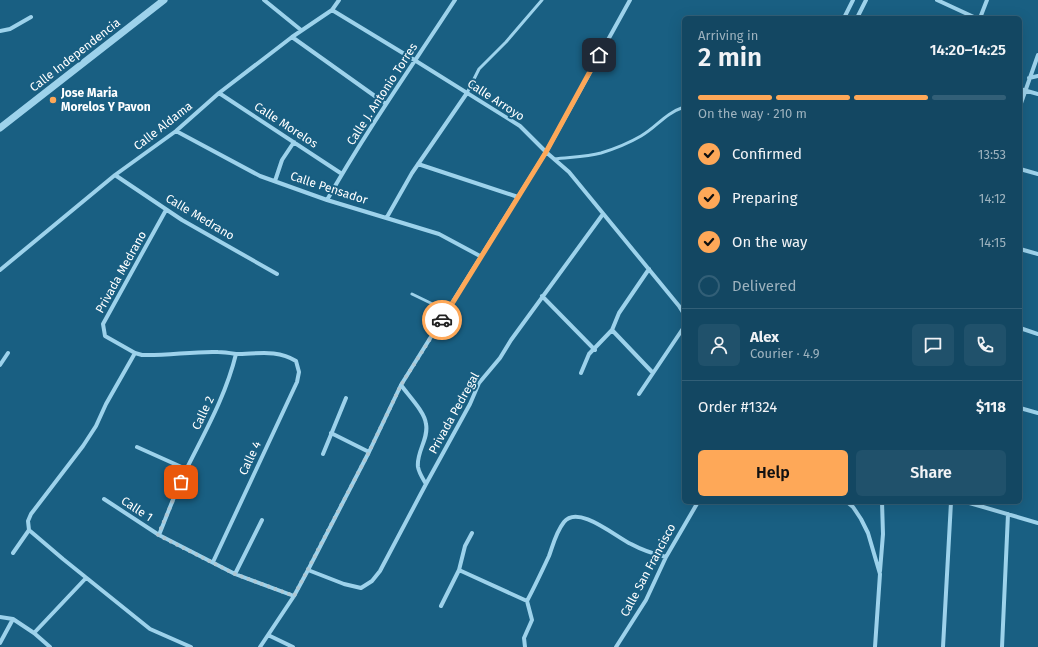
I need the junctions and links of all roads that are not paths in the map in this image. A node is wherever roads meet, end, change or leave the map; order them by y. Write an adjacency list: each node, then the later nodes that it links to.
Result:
1 (164, 0): 32 (street, Calle Independencia)
2 (264, 0): 17 (street)
3 (339, 0): 11 (street, Calle Aldama)
4 (455, 0): 21 (street, Calle J. Antonio Torres)
5 (542, 0): 27 (lane)
6 (630, 0): 35 (street)
7 (853, 0): 12 (street)
8 (866, 0): 13 (street)
9 (937, 0): 14 (street)
10 (987, 0): 15 (street)
11 (332, 10): 17 (street, Calle Aldama); 21 (street, Calle Arroyo)
12 (846, 16)
13 (858, 16)
14 (972, 16)
15 (981, 16)
16 (31, 17): 18 (street)
17 (301, 30): 19 (street, Calle Aldama)
18 (0, 31)
19 (292, 37): 26 (street, Calle Aldama); 30 (street)
20 (1038, 55): 23 (street)
21 (416, 60): 27 (street, Calle Arroyo); 30 (street, Calle J. Antonio Torres)
22 (1038, 76): 23 (street)
23 (1030, 78): 25 (street)
24 (1022, 89): 25 (street)
25 (1025, 90): 28 (street); 29 (street)
26 (219, 93): 33 (street, Calle Aldama); 34 (street, Calle Morelos)
27 (467, 93): 35 (street, Calle Arroyo); 37 (street)
28 (1038, 94)
29 (1022, 100)
30 (386, 104): 40 (street, Calle J. Antonio Torres)
31 (682, 108): 36 (lane)
32 (0, 128)
33 (176, 131): 39 (street, Calle Aldama); 42 (street, Calle Pensador)
34 (294, 142): 40 (street, Calle Morelos); 42 (street)
35 (546, 152): 36 (street, Calle Arroyo); 43 (street)
36 (554, 159): 46 (street, Calle Arroyo)
37 (418, 164): 43 (street); 47 (street)
38 (1022, 170): 41 (street)
39 (115, 174): 45 (street, Calle Medrano); 52 (street, Calle Aldama)
40 (342, 174): 44 (street, Calle J. Antonio Torres)
41 (1038, 174)
42 (275, 181): 44 (street, Calle Pensador)
43 (518, 198): 50 (street)
44 (327, 200): 47 (street, Calle Pensador)
45 (166, 210): 53 (street, Calle Medrano); 66 (street, Privada Medrano)
46 (603, 214): 51 (street, Calle Arroyo); 55 (street, Privada Pedregal)
47 (387, 217): 50 (street, Calle Pensador)
48 (1022, 250): 49 (street)
49 (1038, 254)
50 (480, 256): 58 (street)
51 (649, 269): 57 (street, Calle Arroyo); 61 (street)
52 (0, 270)
53 (277, 274)
54 (412, 294): 58 (lane)
55 (542, 296): 64 (street); 81 (street, Privada Pedregal)
56 (682, 304): 57 (street)
57 (679, 306): 59 (street, Calle Arroyo)
58 (447, 311): 71 (street)
59 (682, 311)
60 (1022, 329): 63 (street)
61 (612, 330): 64 (street); 70 (street)
62 (682, 330): 70 (street)
63 (1038, 334)
64 (594, 350): 69 (street)
65 (8, 353): 68 (street)
66 (135, 353): 67 (street); 91 (street)
67 (236, 354): 80 (street, Calle 2); 96 (street, Calle 4)
68 (0, 365)
69 (581, 373)
70 (653, 373): 72 (street)
71 (401, 385): 78 (street); 81 (street)
72 (639, 394)
73 (346, 398): 76 (street)
74 (1022, 409): 75 (street)
75 (1038, 413)
76 (331, 433): 78 (street); 79 (street)
77 (137, 447): 80 (street)
78 (369, 452): 97 (street)
79 (323, 454)
80 (186, 469): 93 (street, Calle 2)
81 (426, 484): 97 (street, Privada Pedregal)
82 (104, 500): 93 (street, Calle 1)
83 (697, 504): 95 (street, Calle San Francisco)
84 (849, 504): 100 (street)
85 (882, 504): 100 (street)
86 (951, 504): 117 (street)
87 (973, 504): 88 (street)
88 (1008, 514): 90 (street); 118 (street)
89 (262, 520): 99 (street)
90 (1038, 522)
91 (29, 530): 94 (street); 101 (street)
92 (472, 533): 98 (street)
93 (158, 535): 96 (street, Calle 1)
94 (13, 553)
95 (666, 557): 103 (street); 115 (street, Calle San Francisco)
96 (213, 562): 99 (street, Calle 1)
97 (308, 570): 102 (street)
98 (459, 570): 103 (street); 104 (street)
99 (235, 574): 102 (street, Calle 1)
100 (880, 574): 116 (street)
101 (86, 578): 107 (street); 111 (street)
102 (294, 596): 108 (street)
103 (527, 600): 114 (street)
104 (441, 606)
105 (0, 617): 106 (street)
106 (13, 619): 107 (street); 109 (street)
107 (34, 633): 110 (street)
108 (268, 635): 112 (street); 113 (street)
109 (0, 643)
110 (50, 647)
111 (191, 647)
112 (260, 647)
113 (293, 647)
114 (525, 647)
115 (616, 647)
116 (875, 647)
117 (943, 647)
118 (1002, 647)

